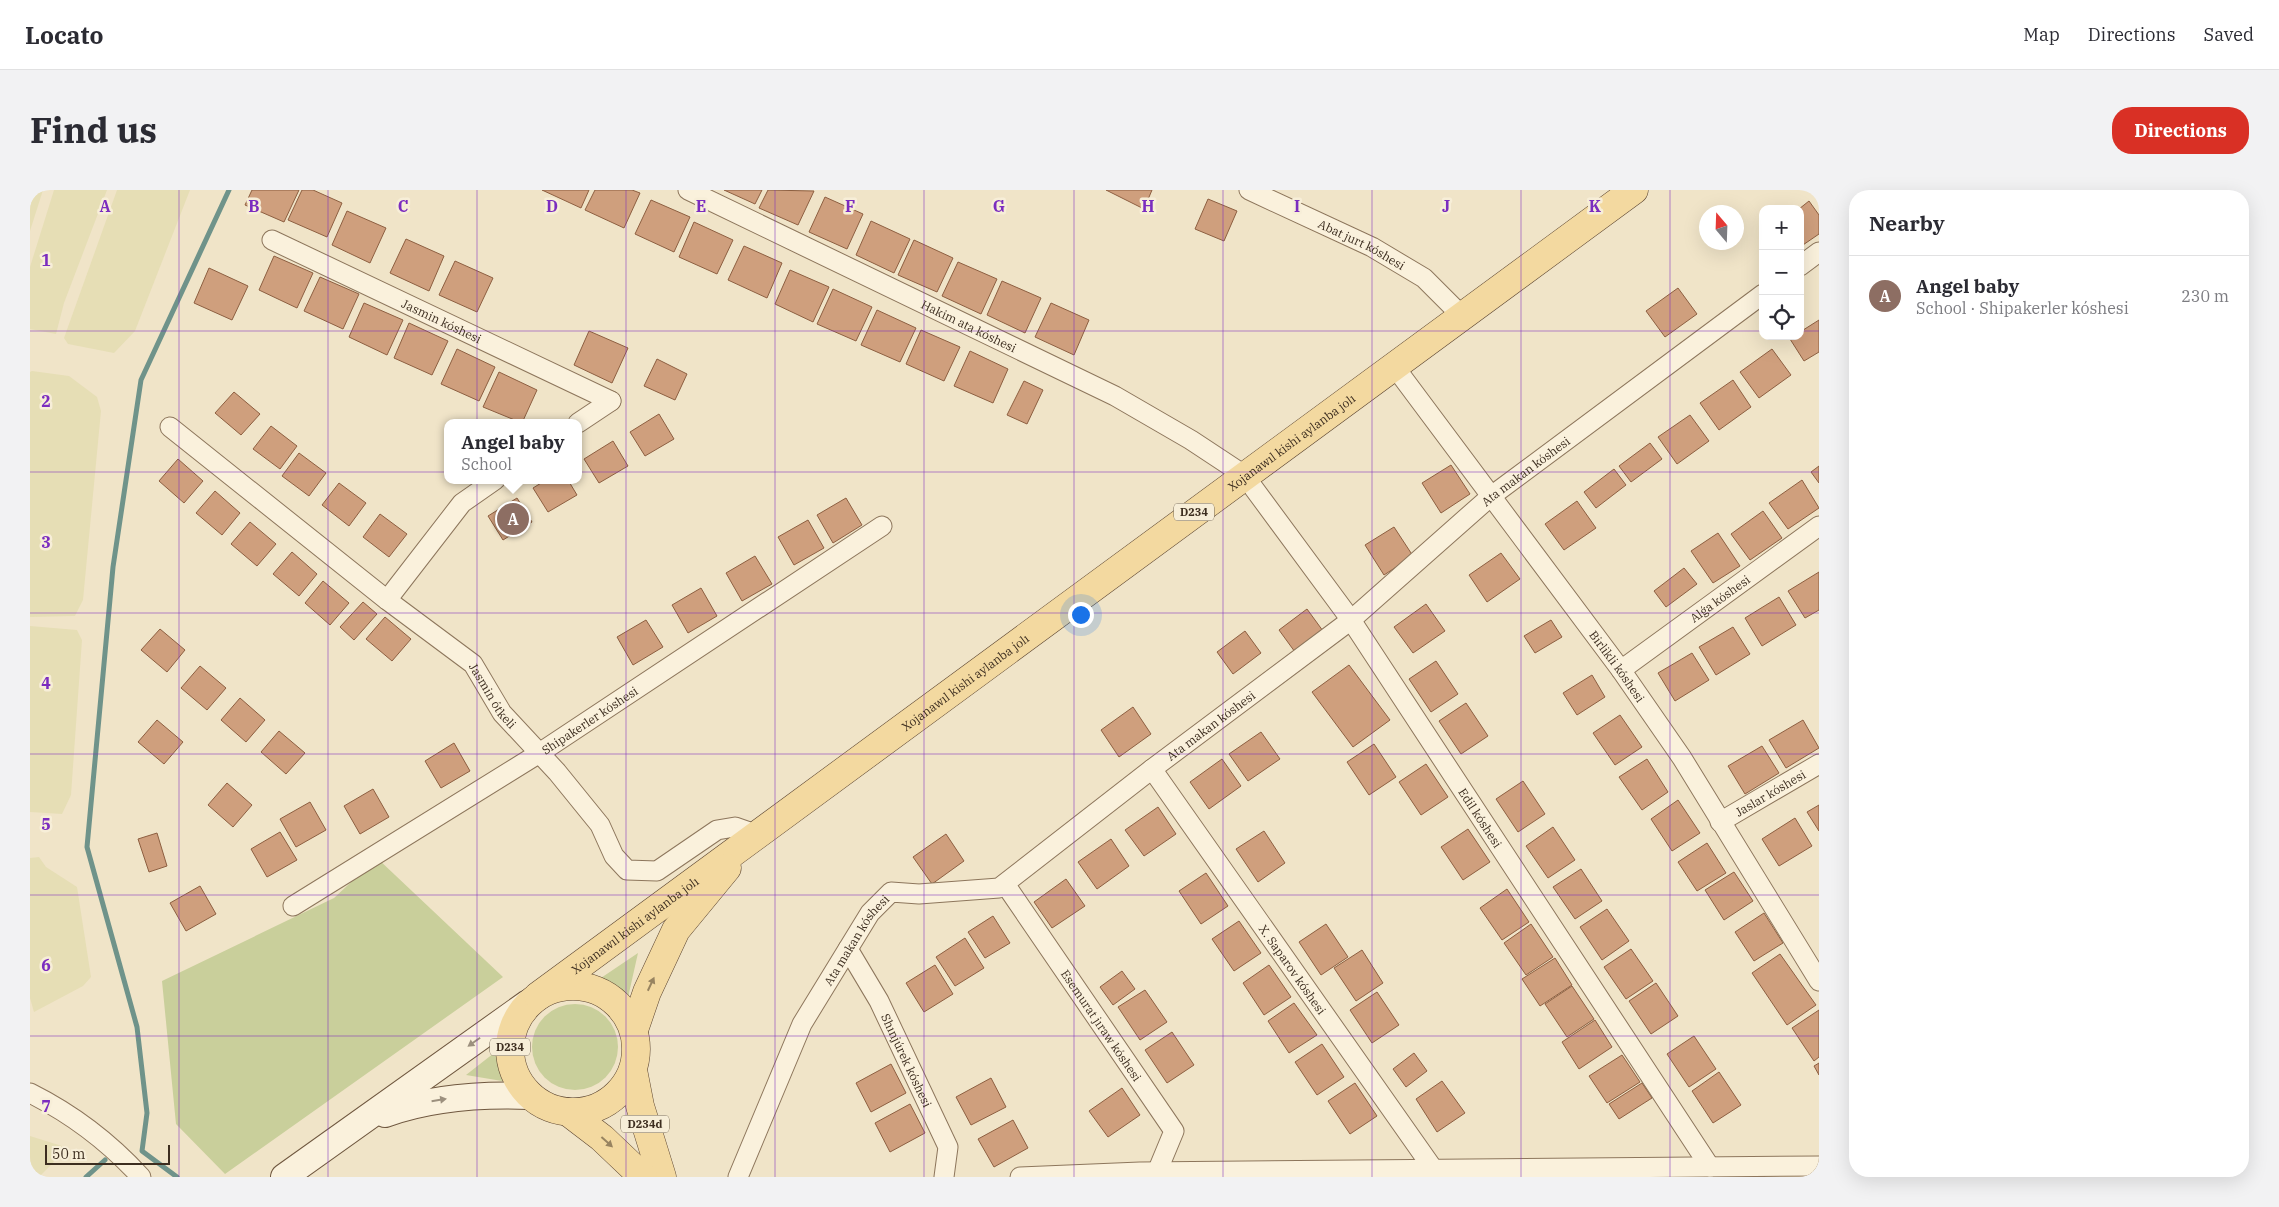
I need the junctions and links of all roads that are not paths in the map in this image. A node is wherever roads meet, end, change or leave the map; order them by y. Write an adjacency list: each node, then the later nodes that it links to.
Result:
1 (688, 190): 12 (street, Hakim ata kóshesi)
2 (1249, 190): 8 (street, Abat jurt kóshesi)
3 (1634, 190): 8 (main road, Xojanawıl kishi aylanba jolı / D234)
4 (272, 240): 10 (street, Jasmin kóshesi)
5 (1819, 252): 6 (street)
6 (1804, 263)
7 (1762, 295): 14 (street, Ata makan kóshesi)
8 (1462, 316): 9 (main road, Xojanawıl kishi aylanba jolı / D234)
9 (1394, 366): 12 (main road, Xojanawıl kishi aylanba jolı / D234); 14 (street, Birlikli kóshesi)
10 (582, 420)
11 (170, 427): 17 (street, Jasmin ótkeli)
12 (1244, 475): 18 (street, Edil kóshesi); 24 (main road, Xojanawıl kishi aylanba jolı / D234)
13 (489, 484): 17 (street)
14 (1490, 497): 18 (street, Ata makan kóshesi); 19 (street, Birlikli kóshesi)
15 (882, 526): 20 (street, Shipakerler kóshesi)
16 (1819, 526): 19 (street, Alǵa kóshesi)
17 (387, 600): 20 (street, Jasmin ótkeli)
18 (1351, 620): 22 (street, Ata makan kóshesi); 37 (street, Edil kóshesi)
19 (1621, 670): 23 (street, Birlikli kóshesi)
20 (538, 754): 24 (street, Jasmin ótkeli); 26 (street, Shipakerler kóshesi)
21 (1819, 764): 23 (street, Jaslar kóshesi)
22 (1152, 769): 25 (street, Ata makan kóshesi); 38 (street, X. Saparov kóshesi)
23 (1720, 822): 28 (street, Birlikli kóshesi)
24 (755, 834): 29 (main road, Xojanawıl kishi aylanba jolı / D234); 30 (main road, Xojanawıl kishi aylanba jolı / D234, one-way to 24)
25 (1005, 884): 27 (street, Ata makan kóshesi); 39 (street, Esemurat jıraw kóshesi)
26 (293, 906)
27 (848, 949): 44 (street, Ata makan kóshesi); 45 (street, Shınjúrek kóshesi)
28 (1819, 981)
29 (533, 1000): 30 (main road, D234); 33 (main road, D234); 35 (main road, Xojanawıl kishi aylanba jolı / D234, one-way to 35)
30 (634, 1030): 31 (main road)
31 (633, 1070): 34 (main road, D234); 43 (main road, D234d)
32 (30, 1093): 40 (street)
33 (530, 1096): 34 (main road, D234); 35 (main road, Xojanawıl kishi aylanba jolı / D234, one-way to 33)
34 (568, 1112): 42 (main road, D234d, one-way to 42)
35 (359, 1124): 41 (main road, Xojanawıl kishi aylanba jolı / D234)
36 (1819, 1166): 37 (street)
37 (1710, 1167): 38 (street)
38 (1434, 1170): 39 (street)
39 (1157, 1172): 46 (street)
40 (141, 1177)
41 (284, 1177)
42 (643, 1177)
43 (662, 1177)
44 (738, 1177)
45 (944, 1177)
46 (1020, 1177)

